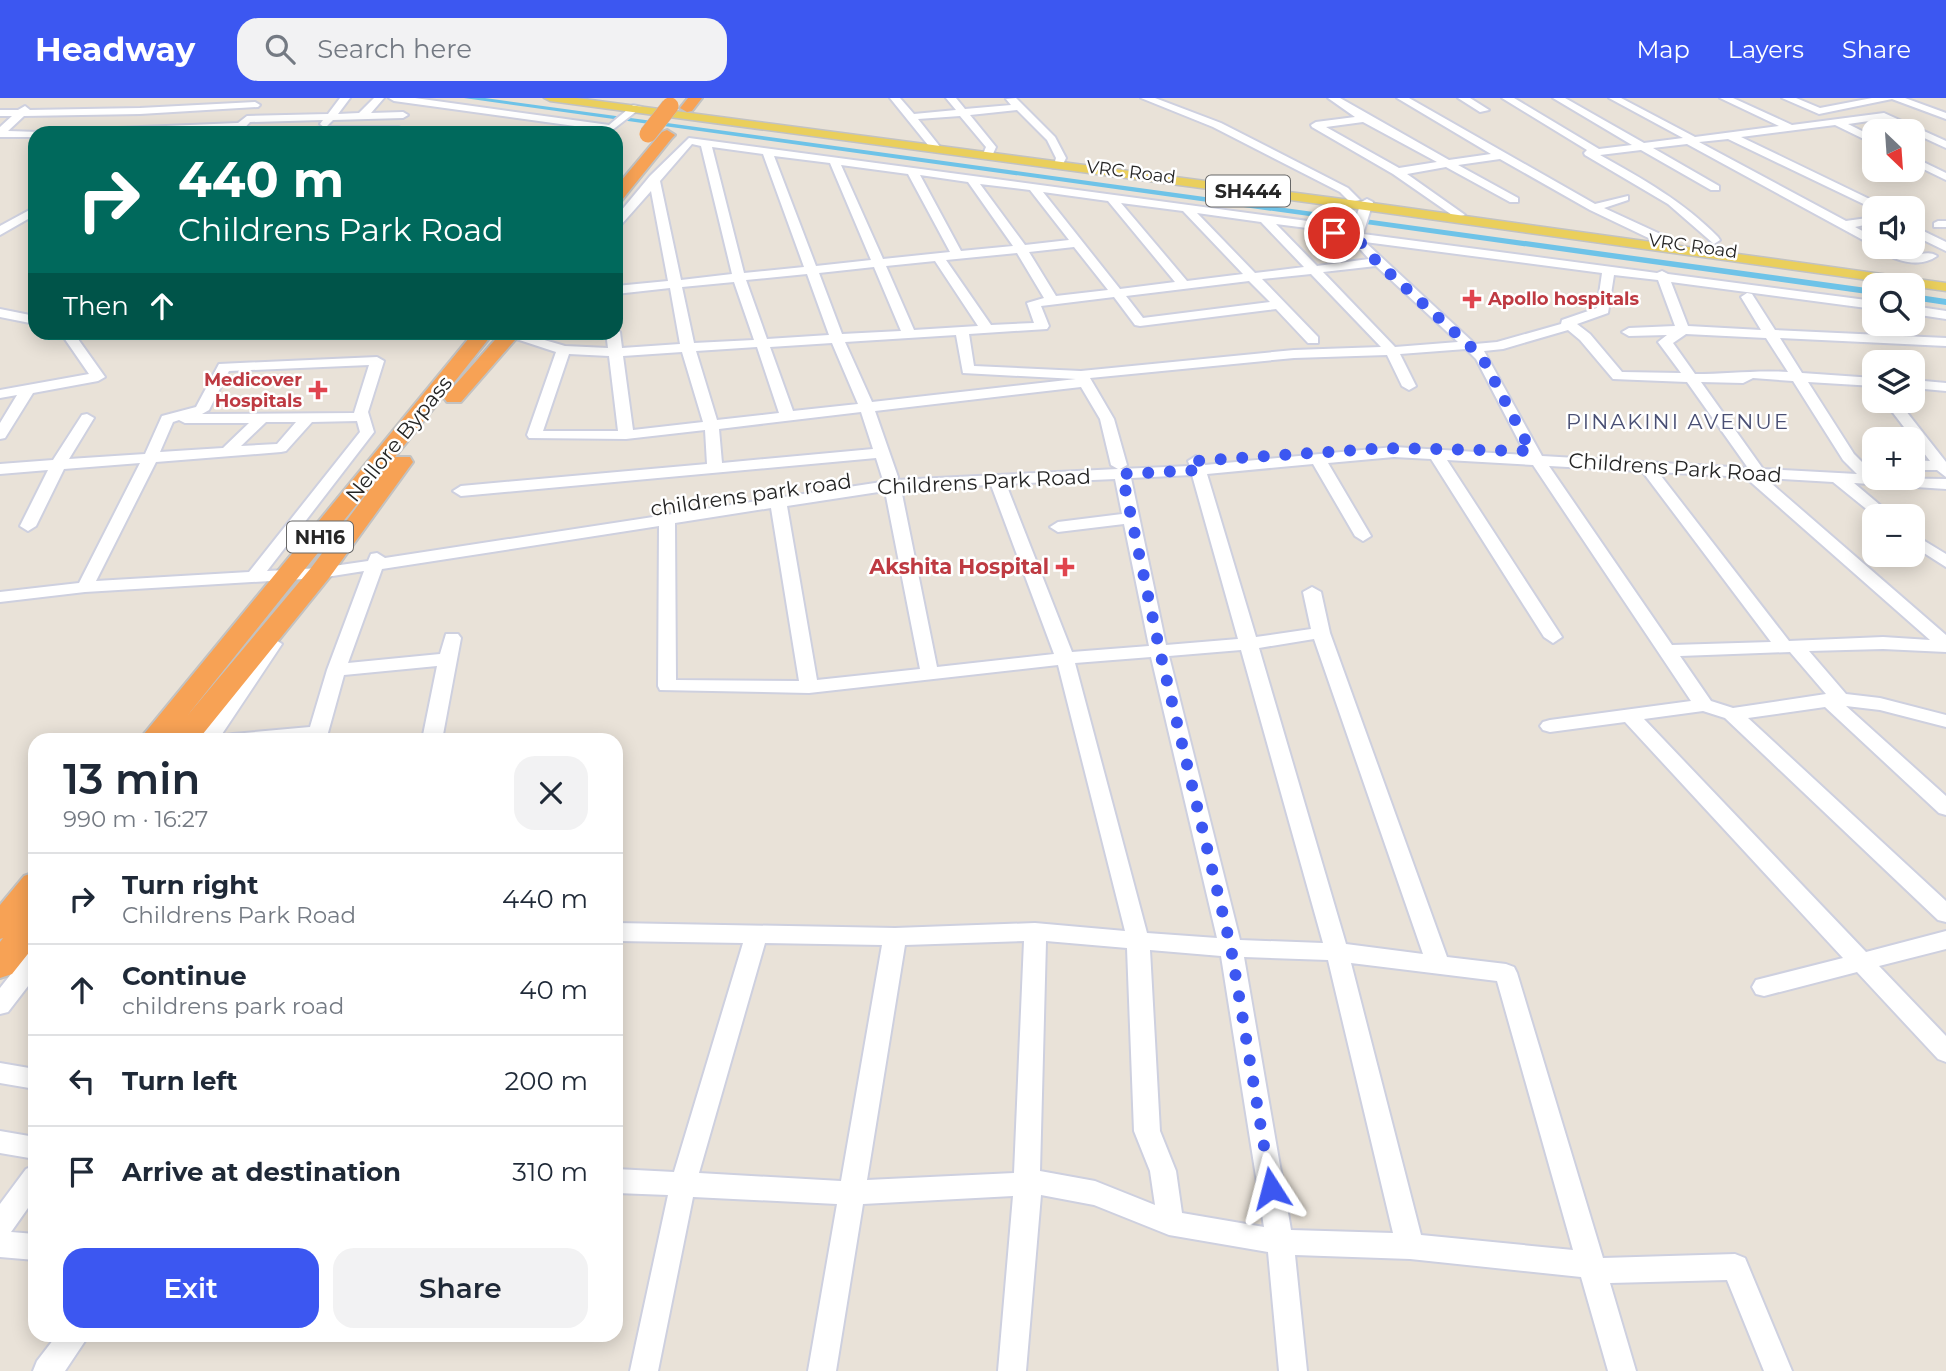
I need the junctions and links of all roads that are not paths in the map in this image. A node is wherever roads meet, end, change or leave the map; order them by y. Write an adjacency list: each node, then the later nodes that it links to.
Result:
1 (36, 98): 34 (street)
2 (94, 98): 32 (street)
3 (194, 98): 23 (street)
4 (379, 98): 40 (street)
5 (394, 98): 24 (street)
6 (550, 98): 36 (main road, SH444)
7 (565, 98): 25 (main road, VRC Road / SH444)
8 (895, 98): 44 (street)
9 (951, 98): 37 (street)
10 (1010, 98): 31 (street)
11 (1151, 98): 89 (street)
12 (1333, 98): 46 (street)
13 (1402, 98): 71 (street)
14 (1463, 98): 33 (street)
15 (1507, 98): 69 (street)
16 (1558, 98): 66 (street)
17 (1614, 98): 61 (street)
18 (1725, 98): 56 (street)
19 (1787, 98): 30 (street)
20 (1840, 98): 30 (street)
21 (1888, 98): 30 (street)
22 (1896, 98): 42 (street)
23 (148, 99): 35 (street)
24 (416, 100): 39 (street); 54 (street)
25 (602, 100): 36 (main road, VRC Road / SH444)
26 (343, 101): 29 (street); 43 (street)
27 (259, 103): 35 (street); 48 (street)
28 (683, 103): 73 (highway, bridge); 82 (highway)
29 (329, 104)
30 (1856, 104): 41 (street)
31 (1020, 107): 37 (street); 74 (street)
32 (82, 110): 34 (street); 35 (street)
33 (1484, 110)
34 (22, 111): 38 (street); 57 (street)
35 (141, 111): 49 (street)
36 (632, 111): 55 (street); 67 (main road, VRC Road / SH444); 74 (main road, SH444)
37 (962, 112): 44 (street); 70 (street)
38 (0, 113)
39 (403, 115): 40 (street); 53 (street)
40 (362, 116): 43 (street)
41 (1881, 116): 47 (street); 65 (street)
42 (1946, 116)
43 (330, 117): 45 (street); 52 (street)
44 (911, 117): 67 (street)
45 (288, 118): 48 (street); 51 (street)
46 (1365, 119): 75 (street); 78 (street)
47 (1837, 122): 56 (street); 60 (street)
48 (242, 123): 50 (street)
49 (131, 126)
50 (186, 126)
51 (282, 126)
52 (323, 126)
53 (396, 126)
54 (594, 126)
55 (614, 126)
56 (1791, 128): 59 (street)
57 (0, 134): 58 (street)
58 (28, 134)
59 (1730, 135): 61 (street); 86 (street)
60 (1862, 135)
61 (1691, 141): 66 (street); 97 (street)
62 (706, 143): 68 (street); 80 (street); 121 (street)
63 (0, 145): 64 (street)
64 (28, 145)
65 (1946, 145)
66 (1643, 147): 69 (street); 84 (street)
67 (936, 148): 70 (main road, VRC Road / SH444)
68 (768, 150): 72 (street); 119 (street)
69 (1597, 152): 104 (street)
70 (988, 154): 74 (main road, VRC Road / SH444)
71 (1502, 155): 75 (street); 90 (street)
72 (834, 160): 77 (street); 115 (street)
73 (623, 164)
74 (1058, 165): 89 (main road, SH444)
75 (1447, 165): 78 (street); 88 (street)
76 (1925, 166): 79 (street)
77 (912, 171): 81 (street); 110 (street)
78 (1397, 172): 93 (street)
79 (1946, 177)
80 (654, 178): 94 (street); 124 (street)
81 (972, 180): 83 (street); 108 (street)
82 (623, 188)
83 (1034, 188): 87 (street); 105 (street)
84 (1715, 188)
85 (1624, 198): 90 (street)
86 (1862, 198)
87 (1112, 199): 91 (street); 125 (street)
88 (1514, 200)
89 (1362, 205): 93 (main road, VRC Road / SH444); 100 (street); 106 (main road, SH444)
90 (1594, 208): 106 (street)
91 (1186, 209): 95 (street); 122 (street)
92 (28, 214): 99 (street)
93 (1459, 215): 106 (main road, VRC Road / SH444)
94 (623, 216)
95 (1267, 221): 100 (street); 118 (street)
96 (1862, 222): 97 (street)
97 (1844, 225): 101 (street)
98 (1925, 227): 103 (street)
99 (0, 231)
100 (1357, 232): 114 (street); 117 (street)
101 (1862, 235)
102 (1925, 236): 107 (street)
103 (1946, 237)
104 (1714, 240)
105 (1078, 243): 108 (street); 127 (street)
106 (1664, 244): 123 (main road, SH444)
107 (1946, 247)
108 (1020, 250): 110 (street); 129 (street)
109 (1946, 254): 111 (street)
110 (958, 256): 113 (street)
111 (1931, 256): 112 (street); 116 (street)
112 (1925, 257)
113 (939, 258): 115 (street); 138 (street)
114 (1377, 262): 118 (street); 152 (street)
115 (878, 264): 119 (street); 142 (street)
116 (1946, 264)
117 (1609, 269): 120 (street); 136 (street)
118 (1313, 270): 122 (street); 155 (street)
119 (811, 272): 121 (street); 148 (street)
120 (1662, 275): 130 (street); 137 (street)
121 (739, 277): 124 (street); 151 (street)
122 (1254, 277): 125 (street); 131 (street)
123 (1946, 284)
124 (675, 285): 126 (street); 153 (street)
125 (1184, 285): 127 (street)
126 (623, 289)
127 (1117, 292): 129 (street); 131 (street)
128 (1747, 297): 141 (street)
129 (1052, 300): 138 (street)
130 (1862, 303)
131 (1280, 305): 149 (street)
132 (1925, 312): 134 (street)
133 (0, 313): 135 (street)
134 (1946, 315)
135 (28, 319)
136 (1570, 325): 152 (street); 158 (street)
137 (1683, 330): 139 (street); 141 (street); 158 (street)
138 (988, 331): 140 (street)
139 (1629, 332)
140 (962, 333): 142 (street); 159 (street)
141 (1770, 335): 150 (street); 157 (street)
142 (910, 336): 148 (street)
143 (72, 340): 164 (street)
144 (479, 340): 211 (highway, Nellore Bypass / NH16)
145 (507, 340): 210 (highway, Nellore Bypass / NH16)
146 (545, 340): 154 (street)
147 (614, 340): 156 (street)
148 (837, 340): 151 (street); 166 (street)
149 (1313, 340)
150 (1946, 342)
151 (764, 344): 153 (street); 172 (street)
152 (1470, 346): 155 (street); 180 (street)
153 (688, 348): 156 (street); 174 (street)
154 (564, 351): 156 (street); 176 (street)
155 (1392, 351): 159 (street); 162 (street)
156 (615, 352): 176 (street)
157 (1796, 375): 158 (street); 160 (street); 183 (street)
158 (1691, 378): 193 (street)
159 (1084, 379): 166 (street); 191 (street)
160 (1862, 381)
161 (1925, 385): 163 (street)
162 (1409, 386)
163 (1946, 387)
164 (28, 389): 165 (street); 175 (street)
165 (0, 394)
166 (867, 408): 172 (street); 178 (street)
167 (1899, 413): 194 (street)
168 (308, 417): 169 (street); 171 (street); 177 (street)
169 (363, 417): 173 (street); 212 (street)
170 (87, 418): 184 (street)
171 (262, 418): 173 (street); 177 (street)
172 (788, 418): 174 (street)
173 (167, 419): 181 (street)
174 (712, 427): 176 (street); 188 (street)
175 (0, 435)
176 (626, 435)
177 (228, 452): 181 (street)
178 (882, 453): 188 (street); 197 (street)
179 (1436, 454): 180 (street, Childrens Park Road); 182 (street, Childrens Park Road); 217 (street)
180 (1533, 455): 185 (street, childrens park road); 186 (street, childrens park road); 187 (street, Childrens Park Road); 223 (street)
181 (150, 457): 184 (street); 213 (street)
182 (1318, 459): 186 (street, Childrens Park Road); 206 (street)
183 (1862, 461)
184 (58, 465): 190 (street); 204 (street)
185 (1679, 465): 187 (street, Childrens Park Road); 193 (street, Childrens Park Road); 193 (street, childrens park road)
186 (1198, 466): 191 (street, Childrens Park Road); 219 (street)
187 (1647, 466): 221 (street)
188 (715, 468): 198 (street)
189 (1862, 468): 193 (street)
190 (0, 469)
191 (1121, 469): 196 (street, Childrens Park Road); 197 (street, childrens park road); 202 (street)
192 (1925, 469): 194 (street)
193 (1753, 470): 195 (street, Childrens Park Road); 220 (street)
194 (1942, 476): 195 (street, Childrens Park Road); 199 (street)
195 (1839, 478): 201 (street)
196 (997, 480): 197 (street, Childrens Park Road); 224 (street)
197 (891, 481): 200 (street, Childrens Park Road); 209 (street, childrens park road); 227 (street)
198 (461, 491)
199 (1946, 494)
200 (778, 502): 203 (street, Childrens Park Road); 228 (street)
201 (1870, 504)
202 (1131, 518): 205 (street); 222 (street)
203 (667, 519): 209 (street, Childrens Park Road); 228 (street)
204 (28, 526)
205 (1058, 527)
206 (1363, 537)
207 (1925, 547): 208 (street)
208 (1946, 562)
209 (373, 566): 210 (street, Childrens Park Road); 226 (street); 237 (street)
210 (320, 573): 211 (street, Childrens Park Road); 236 (highway, Nellore Bypass / NH16)
211 (289, 575): 212 (street, Childrens Park Road); 235 (highway, Nellore Bypass / NH16)
212 (253, 578): 213 (street, Childrens Park Road)
213 (85, 587): 215 (street, Childrens Park Road)
214 (1312, 592): 216 (street)
215 (0, 597)
216 (1321, 633): 219 (street); 255 (street)
217 (1553, 637)
218 (452, 638): 225 (street)
219 (1248, 645): 222 (street); 252 (street)
220 (1946, 645): 221 (street)
221 (1789, 646): 223 (street); 229 (street)
222 (1160, 652): 224 (street); 251 (street)
223 (1668, 652): 230 (street)
224 (1065, 658): 227 (street); 249 (street)
225 (449, 659): 226 (street); 239 (street)
226 (336, 670): 238 (street)
227 (930, 675): 228 (street)
228 (809, 687)
229 (1834, 700): 231 (street); 233 (street); 240 (street)
230 (1704, 705): 231 (street); 232 (street)
231 (1732, 714): 242 (street)
232 (1629, 715): 234 (street); 253 (street)
233 (1946, 720)
234 (1550, 726)
235 (159, 733)
236 (189, 733)
237 (213, 733)
238 (318, 733)
239 (433, 733)
240 (1946, 808)
241 (28, 893): 243 (highway)
242 (1946, 914)
243 (0, 927)
244 (28, 931): 254 (highway)
245 (623, 932): 247 (street)
246 (1035, 932): 248 (street); 249 (street); 265 (street)
247 (756, 936): 248 (street); 266 (street)
248 (895, 937): 268 (street)
249 (1138, 939): 251 (street); 270 (street)
250 (1946, 940): 253 (street)
251 (1231, 948): 252 (street); 271 (street)
252 (1337, 951): 255 (street); 274 (street)
253 (1863, 962): 257 (street); 259 (street)
254 (0, 965)
255 (1439, 966): 275 (street)
256 (28, 969): 258 (street)
257 (1764, 988)
258 (0, 1005)
259 (1946, 1052)
260 (0, 1073): 261 (street)
261 (28, 1078)
262 (0, 1142): 263 (street)
263 (28, 1147)
264 (623, 1181): 266 (street)
265 (1027, 1183): 268 (street); 270 (street); 280 (street)
266 (683, 1184): 268 (street); 278 (street)
267 (28, 1186): 269 (street)
268 (853, 1193): 279 (street)
269 (4, 1215)
270 (1168, 1223): 271 (street)
271 (1280, 1241): 274 (street); 281 (street)
272 (0, 1244): 273 (street)
273 (28, 1246)
274 (1410, 1246): 275 (street)
275 (1591, 1268): 282 (street); 283 (street)
276 (70, 1342): 277 (street)
277 (47, 1371)
278 (644, 1371)
279 (822, 1371)
280 (1012, 1371)
281 (1293, 1371)
282 (1622, 1371)
283 (1778, 1371)

